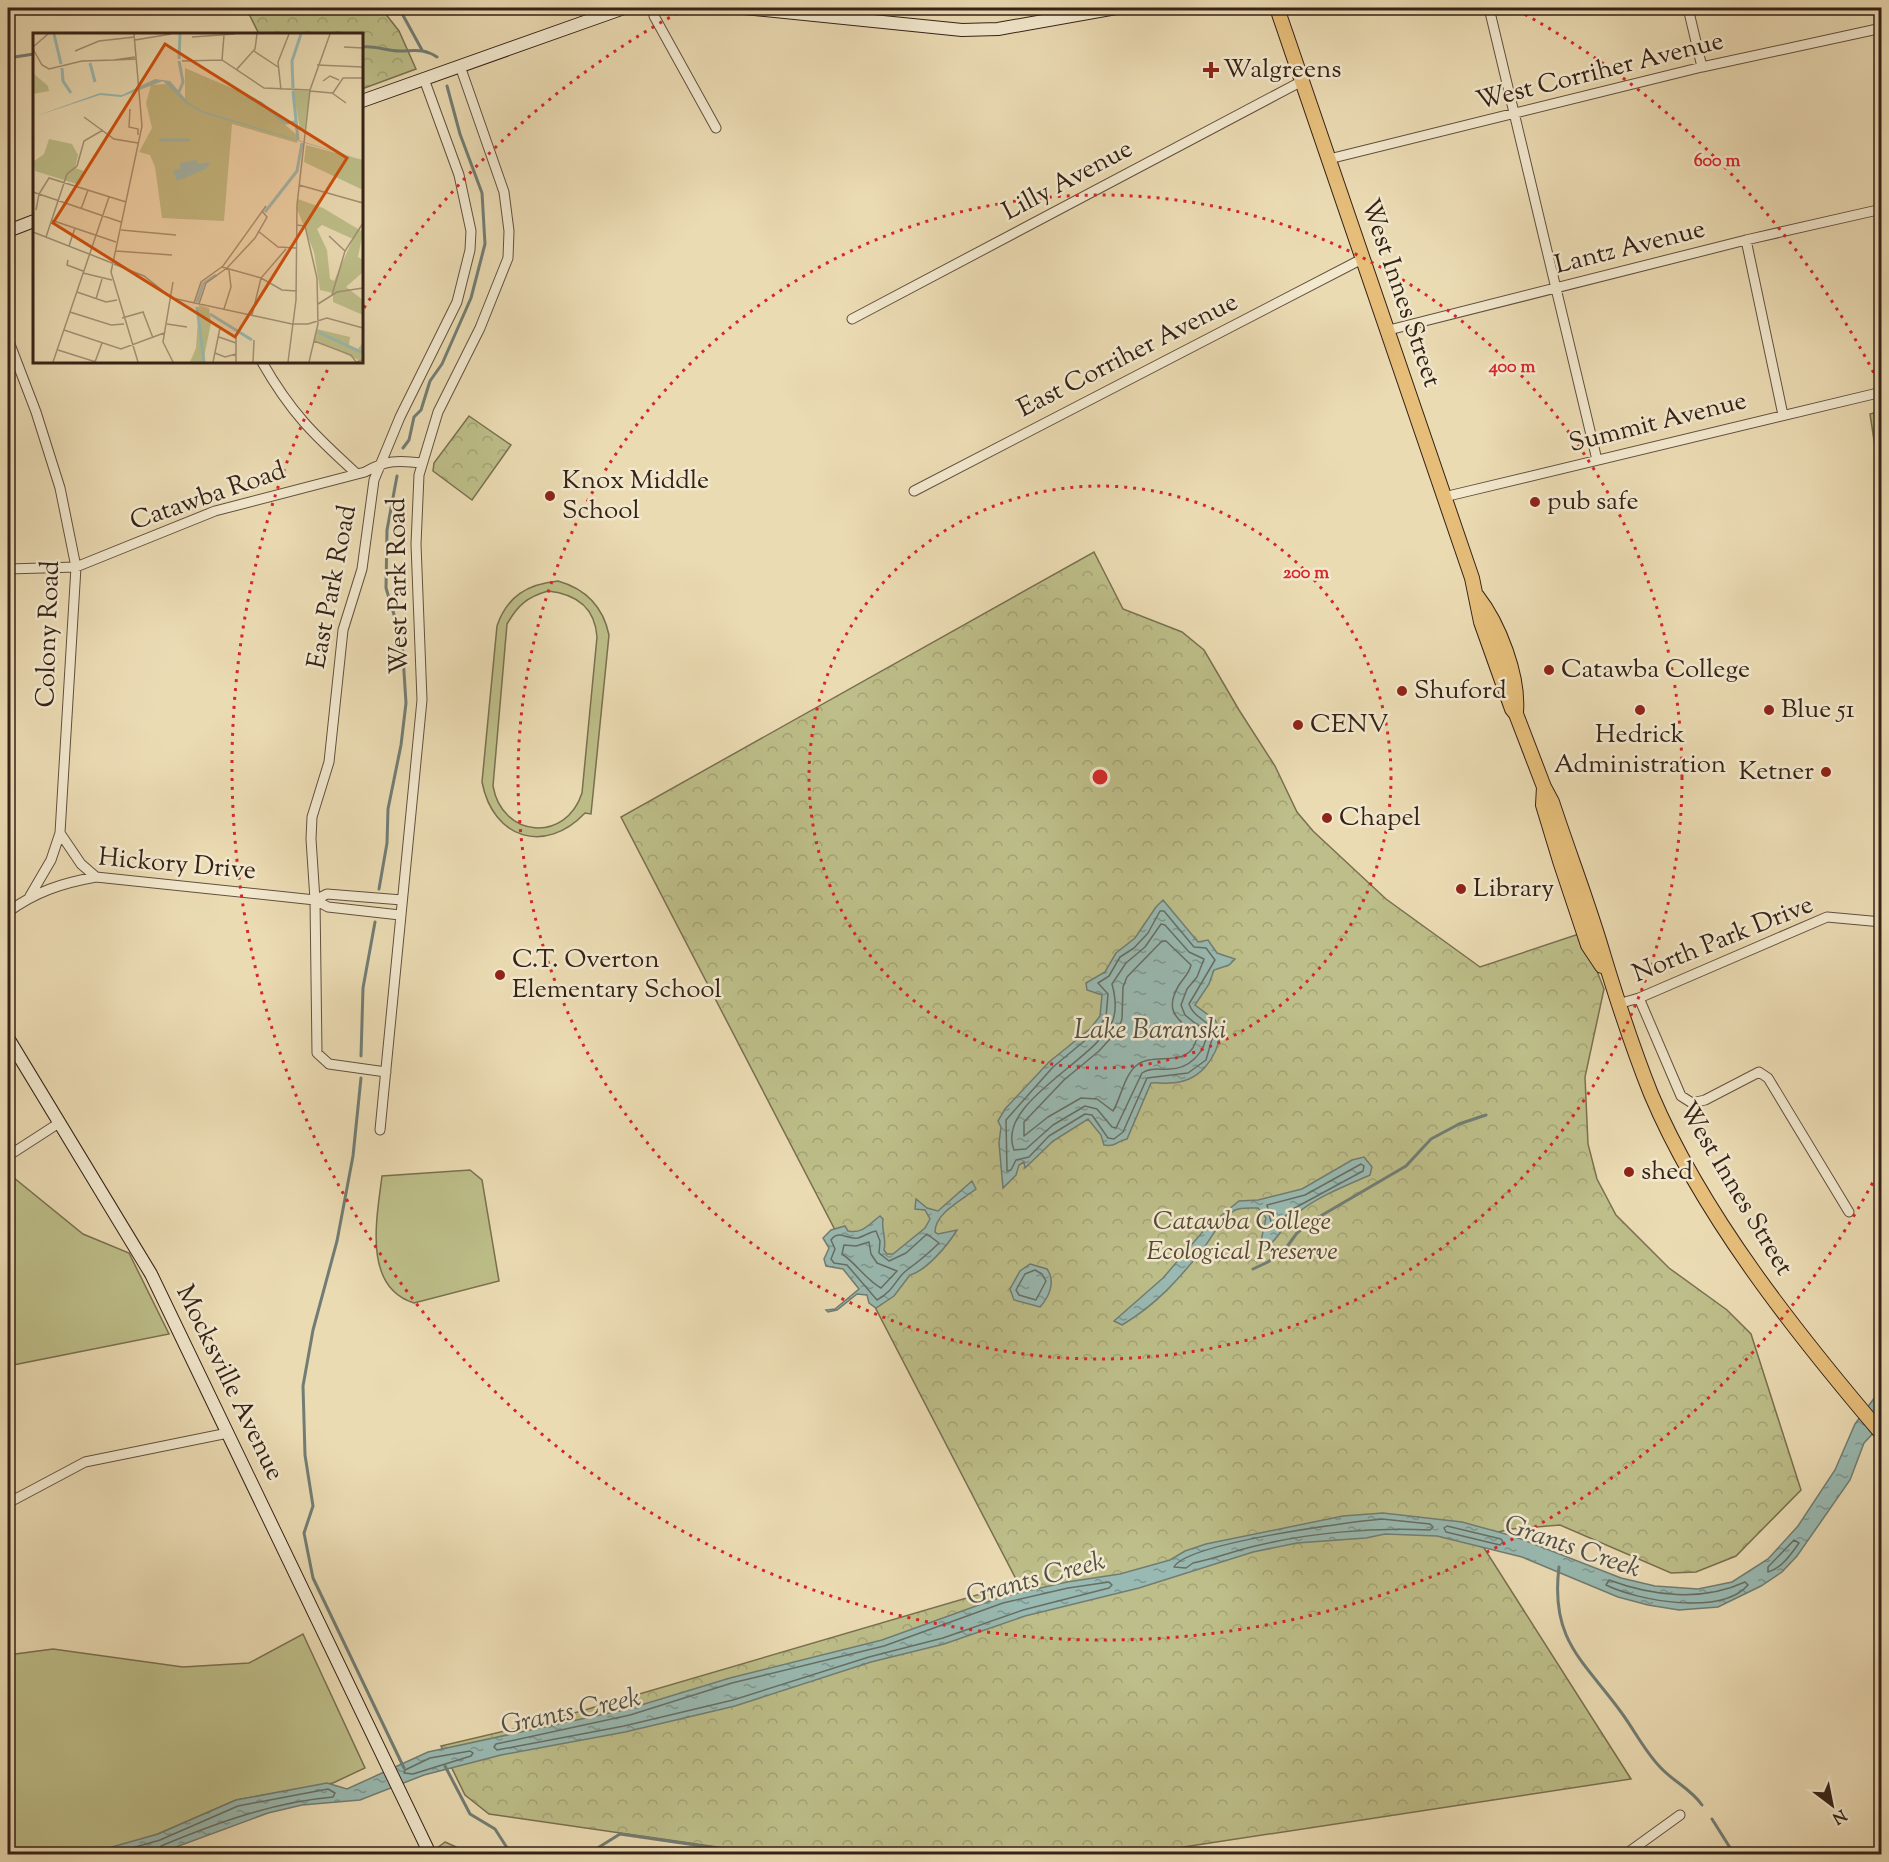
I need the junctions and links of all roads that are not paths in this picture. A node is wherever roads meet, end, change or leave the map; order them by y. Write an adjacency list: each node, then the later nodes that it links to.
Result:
1 (624, 8): 9 (street)
2 (653, 8): 15 (street)
3 (744, 8): 4 (street)
4 (1116, 8)
5 (1277, 8): 12 (main road, West Innes Street)
6 (1489, 8): 14 (street)
7 (1688, 8): 10 (street)
8 (1881, 28): 10 (street, West Corriher Avenue)
9 (460, 66): 11 (street); 30 (street, West Park Road)
10 (1702, 67): 14 (street, West Corriher Avenue)
11 (424, 79): 13 (street); 31 (street, East Park Road)
12 (1304, 80): 16 (main road, West Innes Street); 23 (street, Lilly Avenue)
13 (363, 101)
14 (1515, 115): 16 (street, West Corriher Avenue); 22 (street)
15 (716, 128)
16 (1329, 159): 21 (main road, West Innes Street)
17 (1881, 209): 20 (street, Lantz Avenue)
18 (33, 221): 19 (street)
19 (8, 231)
20 (1746, 240): 22 (street, Lantz Avenue); 28 (street)
21 (1362, 259): 24 (main road, West Innes Street); 33 (street, East Corriher Avenue)
22 (1556, 289): 24 (street, Lantz Avenue); 29 (street)
23 (852, 319)
24 (1389, 330): 34 (main road, West Innes Street)
25 (8, 339): 35 (street, Colony Road)
26 (263, 363): 32 (street)
27 (1881, 392): 28 (street, Summit Avenue)
28 (1783, 415): 29 (street, Summit Avenue)
29 (1598, 460): 34 (street, Summit Avenue)
30 (422, 463): 31 (street, Catawba Road); 41 (street, West Park Road)
31 (380, 464): 32 (street, Catawba Road); 40 (street, East Park Road)
32 (357, 474): 35 (street, Catawba Road)
33 (914, 491)
34 (1444, 496): 46 (main road, West Innes Street)
35 (76, 567): 36 (street, Catawba Road); 37 (street, Colony Road)
36 (8, 569)
37 (60, 833): 38 (street); 39 (street, Colony Road)
38 (96, 876): 39 (street, Hickory Drive); 40 (street, Hickory Drive)
39 (30, 896): 42 (street, Hickory Drive)
40 (315, 900): 41 (street, Hickory Drive); 43 (street, Hickory Drive); 48 (street, East Park Road)
41 (402, 900): 43 (street, West Park Road)
42 (8, 912)
43 (400, 915): 48 (street, West Park Road)
44 (1881, 922): 45 (street, North Park Drive)
45 (1639, 999): 46 (street, North Park Drive); 52 (street)
46 (1617, 1004): 54 (main road, West Innes Street)
47 (8, 1038): 49 (street, Mocksville Avenue)
48 (386, 1072): 50 (street, West Park Road)
49 (59, 1123): 51 (street); 53 (street, Mocksville Avenue)
50 (380, 1130)
51 (8, 1156)
52 (1849, 1212)
53 (228, 1433): 55 (street); 57 (street, Mocksville Avenue)
54 (1881, 1434)
55 (8, 1503)
56 (1680, 1815): 58 (street)
57 (430, 1854)
58 (1626, 1854)

